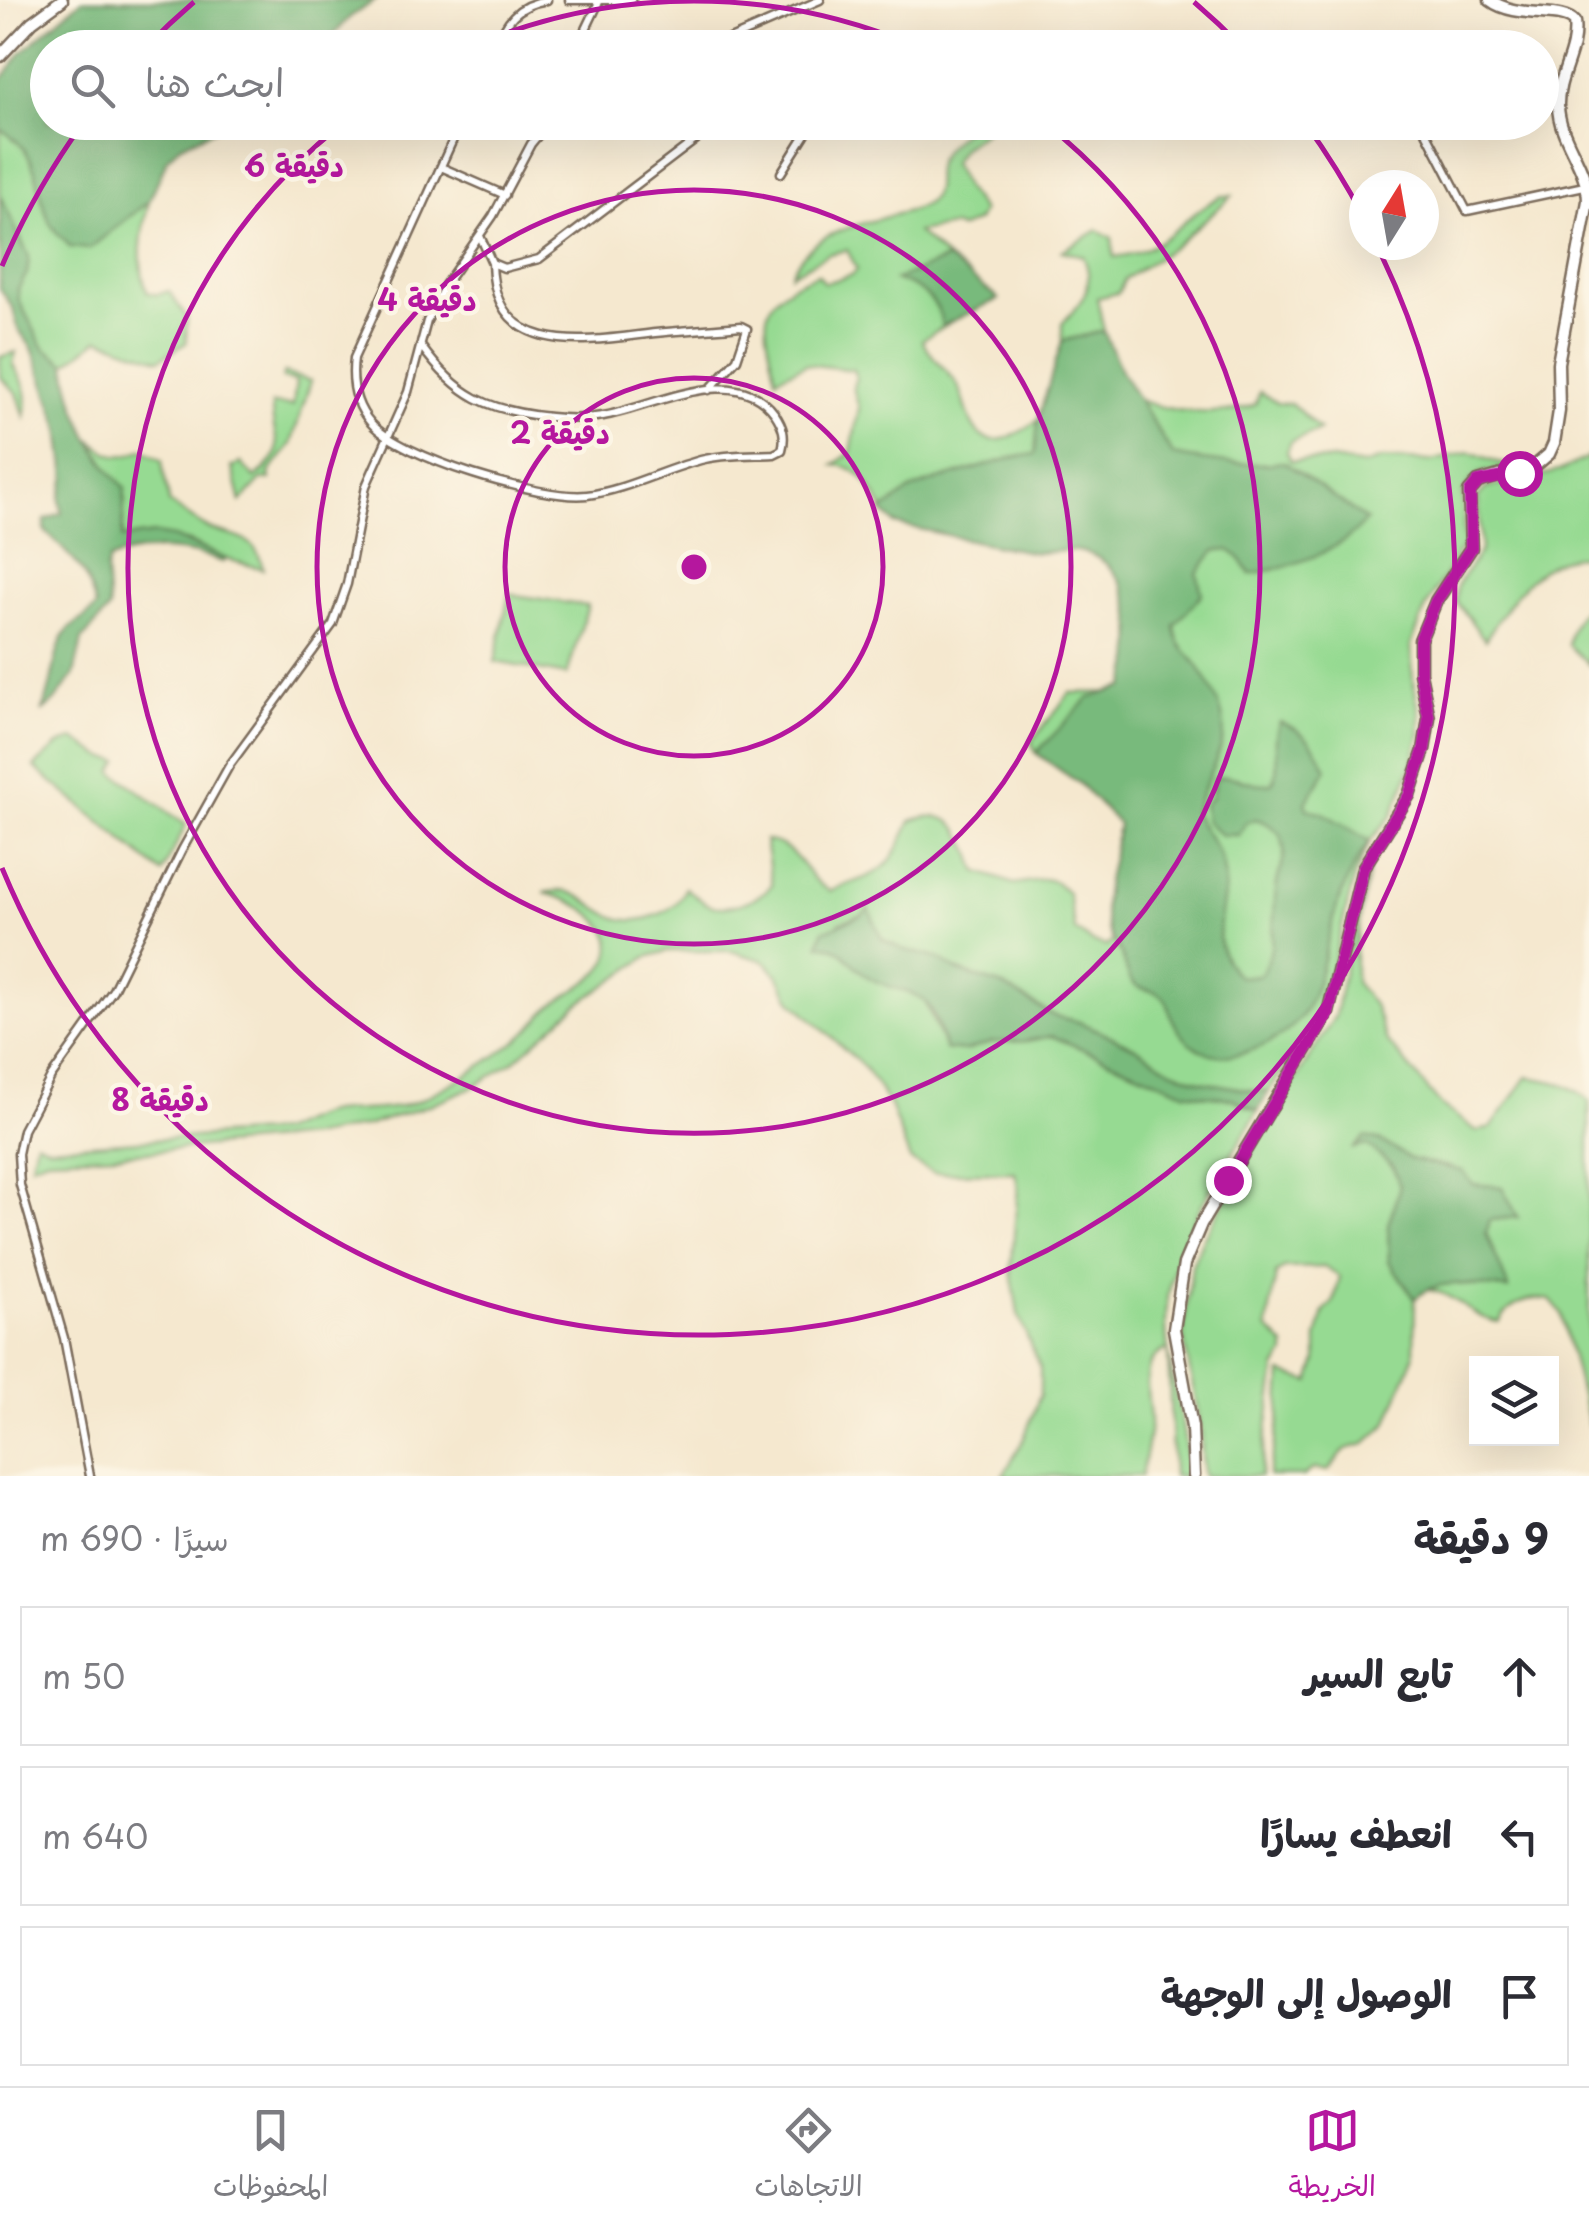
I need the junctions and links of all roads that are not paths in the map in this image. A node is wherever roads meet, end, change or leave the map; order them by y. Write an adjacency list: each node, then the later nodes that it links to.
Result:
1 (62, 0): 11 (street)
2 (547, 0): 8 (street)
3 (568, 0): 7 (street)
4 (632, 0): 7 (street)
5 (820, 0): 10 (street)
6 (1490, 0): 12 (street)
7 (600, 2): 9 (street)
8 (505, 30)
9 (587, 30)
10 (750, 30)
11 (0, 56)
12 (1559, 101)
13 (1559, 112): 23 (street)
14 (453, 140): 21 (street)
15 (533, 140): 20 (street)
16 (534, 140): 20 (street)
17 (696, 140): 26 (street)
18 (802, 140): 22 (street)
19 (1430, 140): 23 (street)
20 (531, 144): 24 (street)
21 (441, 166): 24 (street); 29 (street)
22 (781, 173)
23 (1589, 185): 31 (street)
24 (505, 195): 25 (street)
25 (480, 235): 26 (street); 27 (street)
26 (492, 263): 28 (street)
27 (420, 344): 28 (street); 29 (street)
28 (708, 390): 29 (street)
29 (388, 438): 30 (street)
30 (90, 1476)
31 (1194, 1476)

